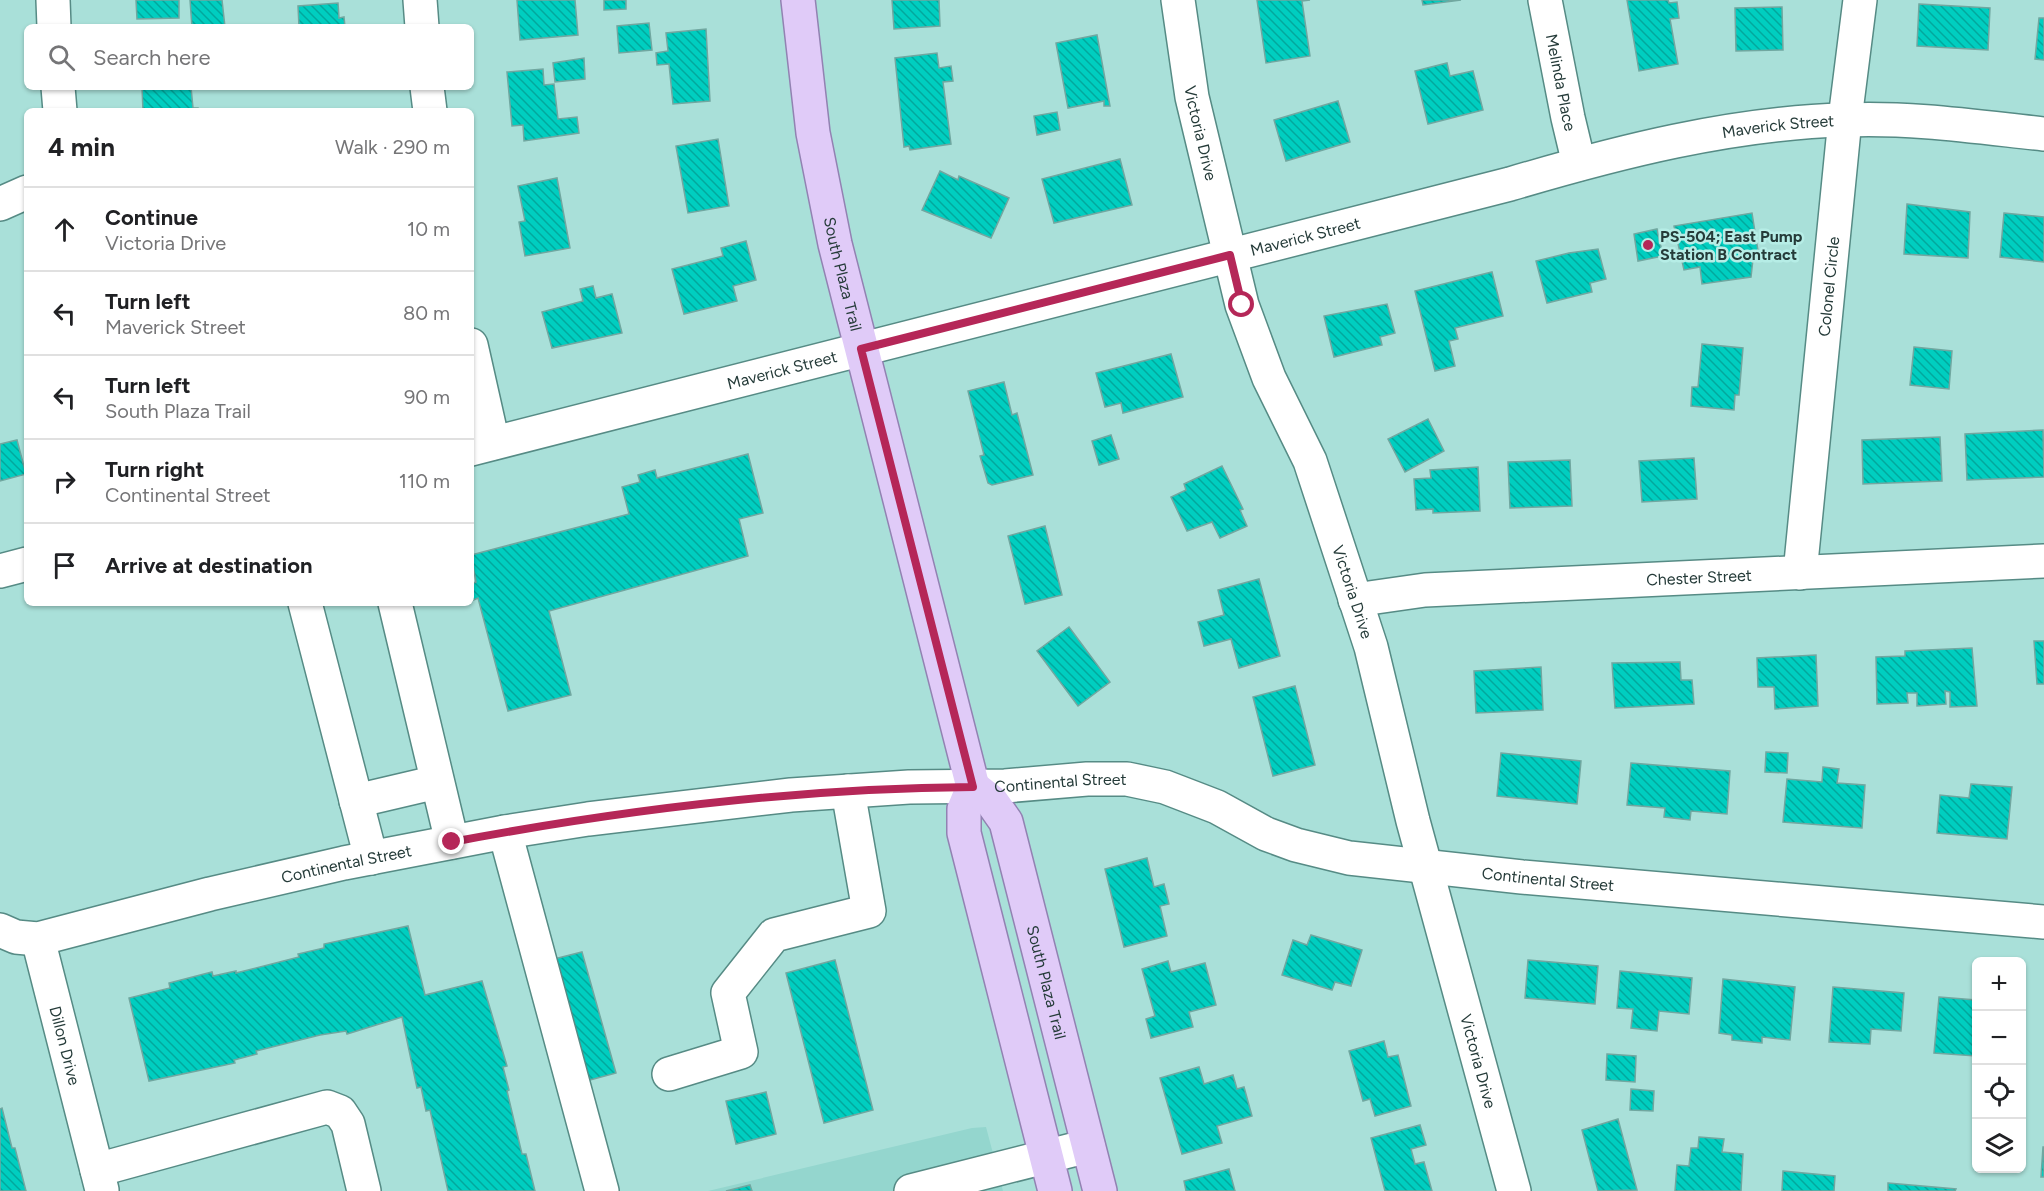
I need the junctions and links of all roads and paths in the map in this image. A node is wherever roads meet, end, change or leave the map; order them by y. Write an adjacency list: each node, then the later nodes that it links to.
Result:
1 (53, 0): 7 (street)
2 (420, 0): 8 (street)
3 (798, 0): 19 (main road, South Plaza Trail)
4 (1178, 0): 18 (street, Victoria Drive)
5 (1545, 0): 15 (street, Melinda Place)
6 (1860, 0): 13 (street, Colonel Circle)
7 (54, 24)
8 (422, 24)
9 (58, 90): 11 (street)
10 (427, 90): 12 (street)
11 (60, 108)
12 (430, 108)
13 (1845, 119): 14 (street, Maverick Street); 15 (street, Maverick Street); 25 (street, Colonel Circle)
14 (2044, 134)
15 (1580, 164): 18 (street, Maverick Street)
16 (24, 193): 17 (street)
17 (0, 204)
18 (1230, 255): 19 (street, Maverick Street); 26 (street, Victoria Drive)
19 (861, 349): 21 (street, Maverick Street); 30 (main road, South Plaza Trail)
20 (474, 373): 21 (street)
21 (482, 446)
22 (2044, 561): 25 (street, Chester Street)
23 (24, 565): 24 (street)
24 (0, 572)
25 (1800, 573): 26 (street, Chester Street)
26 (1355, 600): 36 (street, Victoria Drive)
27 (306, 606): 32 (street)
28 (395, 606): 29 (street)
29 (437, 782): 32 (street); 34 (street)
30 (973, 787): 31 (street, Continental Street); 36 (street, Continental Street); 41 (main road, South Plaza Trail); 42 (main road)
31 (848, 791): 33 (street, Continental Street); 40 (street)
32 (356, 801): 35 (street)
33 (505, 832): 34 (street, Continental Street); 46 (street)
34 (452, 842): 35 (street, Continental Street)
35 (371, 858): 39 (street, Continental Street)
36 (1426, 866): 37 (street, Continental Street); 50 (street, Victoria Drive)
37 (2044, 922)
38 (0, 930): 39 (street)
39 (38, 939): 43 (street, Dillon Drive)
40 (669, 1074)
41 (1088, 1146): 42 (street); 49 (main road, South Plaza Trail)
42 (1046, 1157): 44 (street); 48 (main road)
43 (100, 1180): 45 (street)
44 (981, 1183): 47 (street)
45 (364, 1191)
46 (602, 1191)
47 (911, 1191)
48 (1054, 1191)
49 (1100, 1191)
50 (1514, 1191)

